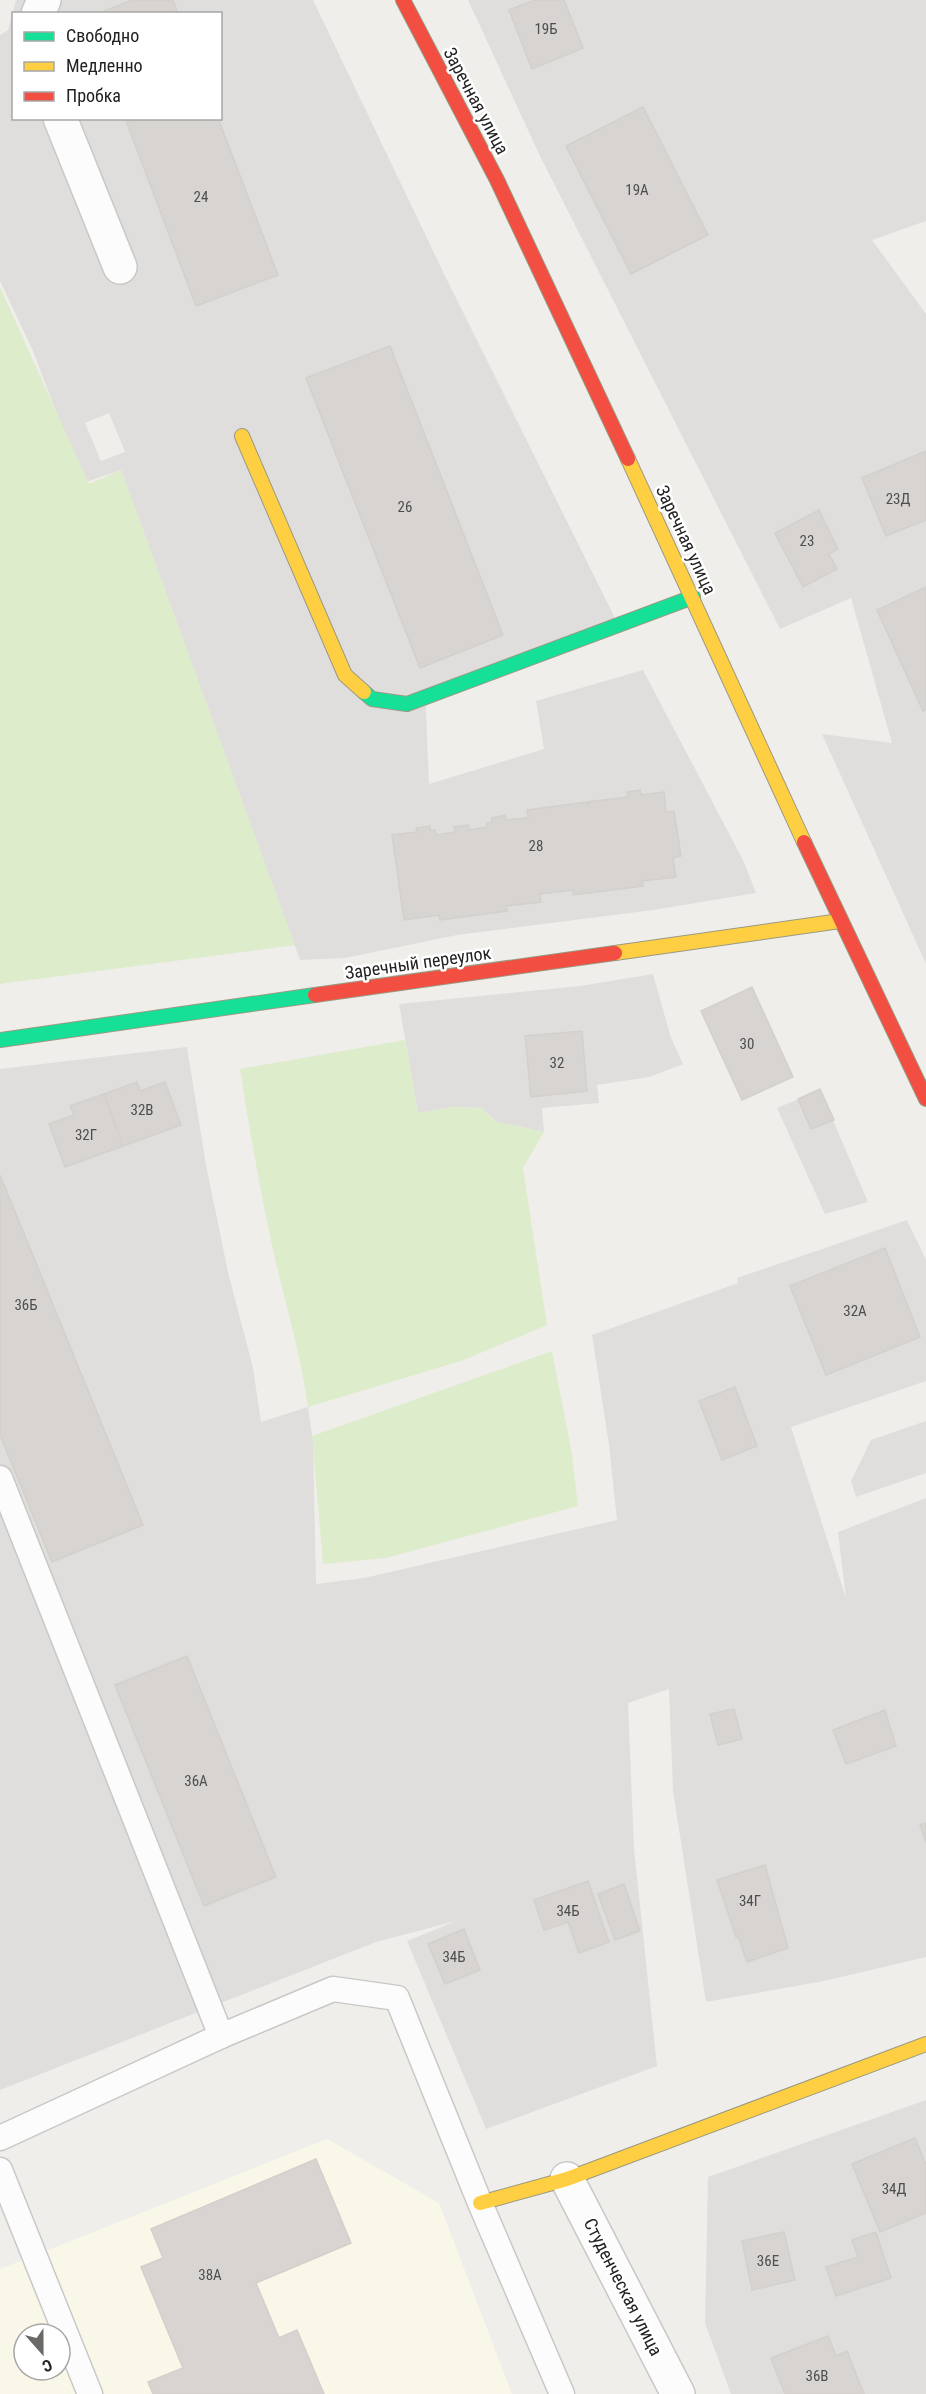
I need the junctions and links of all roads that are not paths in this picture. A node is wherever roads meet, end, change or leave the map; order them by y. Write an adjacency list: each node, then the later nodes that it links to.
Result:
1 (403, 0): 5 (street, Заречная улица)
2 (61, 120): 3 (street)
3 (120, 267)
4 (242, 436): 5 (street)
5 (693, 597): 6 (street, Заречная улица)
6 (840, 921): 7 (street, Заречный переулок); 8 (street, Заречная улица)
7 (0, 1040)
8 (926, 1100)
9 (0, 1478): 10 (lane)
10 (221, 2036): 12 (lane); 15 (lane)
11 (926, 2044): 14 (street)
12 (0, 2138)
13 (0, 2170): 16 (lane)
14 (567, 2179): 15 (street); 18 (street, Студенческая улица)
15 (480, 2203): 17 (lane)
16 (90, 2394)
17 (562, 2394)
18 (678, 2394)

